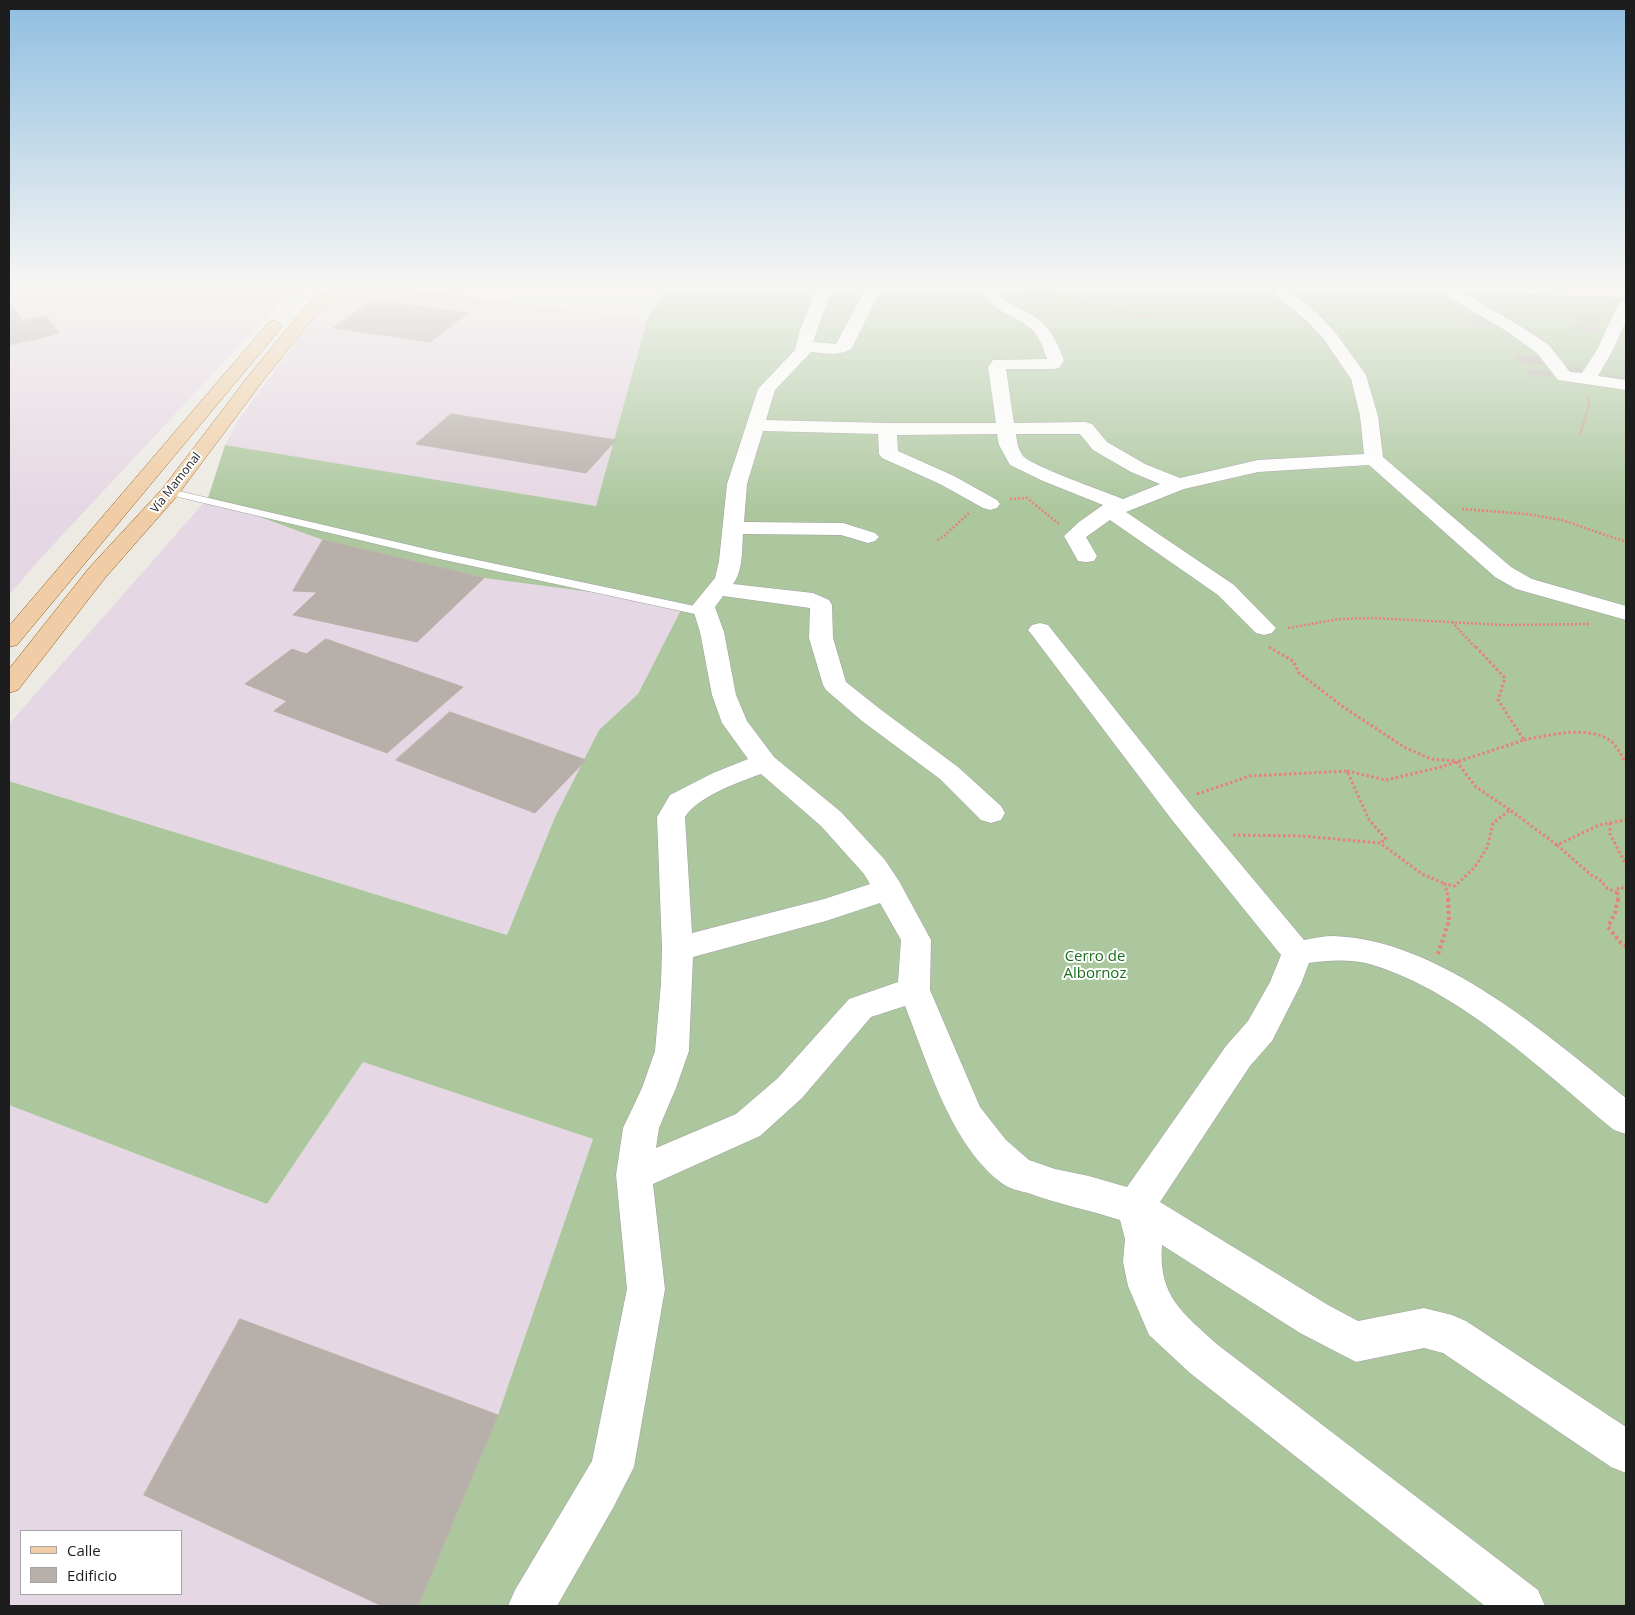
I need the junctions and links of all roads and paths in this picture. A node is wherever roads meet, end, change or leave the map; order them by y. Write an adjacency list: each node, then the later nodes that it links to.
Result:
1 (246, 358): 32 (main road, Vía Mamonal)
2 (272, 358): 16 (main road, Vía Mamonal)
3 (797, 358): 10 (street)
4 (1055, 358): 11 (street)
5 (1345, 358): 14 (street)
6 (1550, 358): 8 (street)
7 (1600, 358): 8 (street)
8 (1587, 379): 9 (street); 13 (path)
9 (1626, 384)
10 (755, 424): 12 (street); 20 (street)
11 (1006, 428): 12 (street); 15 (street); 19 (street)
12 (887, 430): 17 (street)
13 (1580, 435)
14 (1374, 459): 15 (street); 18 (street)
15 (1178, 484): 19 (street)
16 (170, 492): 26 (lane); 33 (main road, Vía Mamonal)
17 (990, 504): 21 (path); 23 (path)
18 (1429, 506): 24 (path); 27 (street)
19 (1116, 508): 21 (street); 30 (street)
20 (733, 528): 22 (street); 26 (street)
21 (1075, 536): 25 (street)
22 (868, 537)
23 (937, 540)
24 (1626, 542)
25 (1086, 556)
26 (711, 600): 36 (street); 41 (street)
27 (1626, 613)
28 (1452, 621): 29 (path); 30 (path); 34 (path)
29 (1595, 624)
30 (1264, 628): 35 (path)
31 (1040, 630): 39 (street)
32 (9, 640)
33 (9, 685)
34 (1524, 740): 35 (path); 37 (path)
35 (1456, 761): 38 (path); 40 (path)
36 (765, 763): 50 (street); 53 (street)
37 (1626, 763)
38 (1347, 771): 39 (path); 45 (path)
39 (1173, 802): 44 (street)
40 (1510, 810): 46 (path); 48 (path)
41 (990, 813)
42 (1626, 820): 43 (path)
43 (1610, 823): 46 (path); 47 (path)
44 (1200, 836): 45 (path); 54 (street)
45 (1380, 843): 48 (path)
46 (1557, 845): 51 (path)
47 (1626, 865)
48 (1445, 884): 55 (path)
49 (1626, 888): 51 (path)
50 (889, 889): 53 (street); 56 (street)
51 (1619, 894): 52 (path)
52 (1626, 946)
53 (677, 949): 58 (street)
54 (1297, 953): 55 (street); 59 (street)
55 (1434, 978): 57 (street)
56 (914, 990): 58 (street); 59 (street)
57 (1626, 1119)
58 (634, 1175): 61 (street)
59 (1136, 1207): 60 (street); 62 (street)
60 (1626, 1452)
61 (531, 1606)
62 (1522, 1606)

